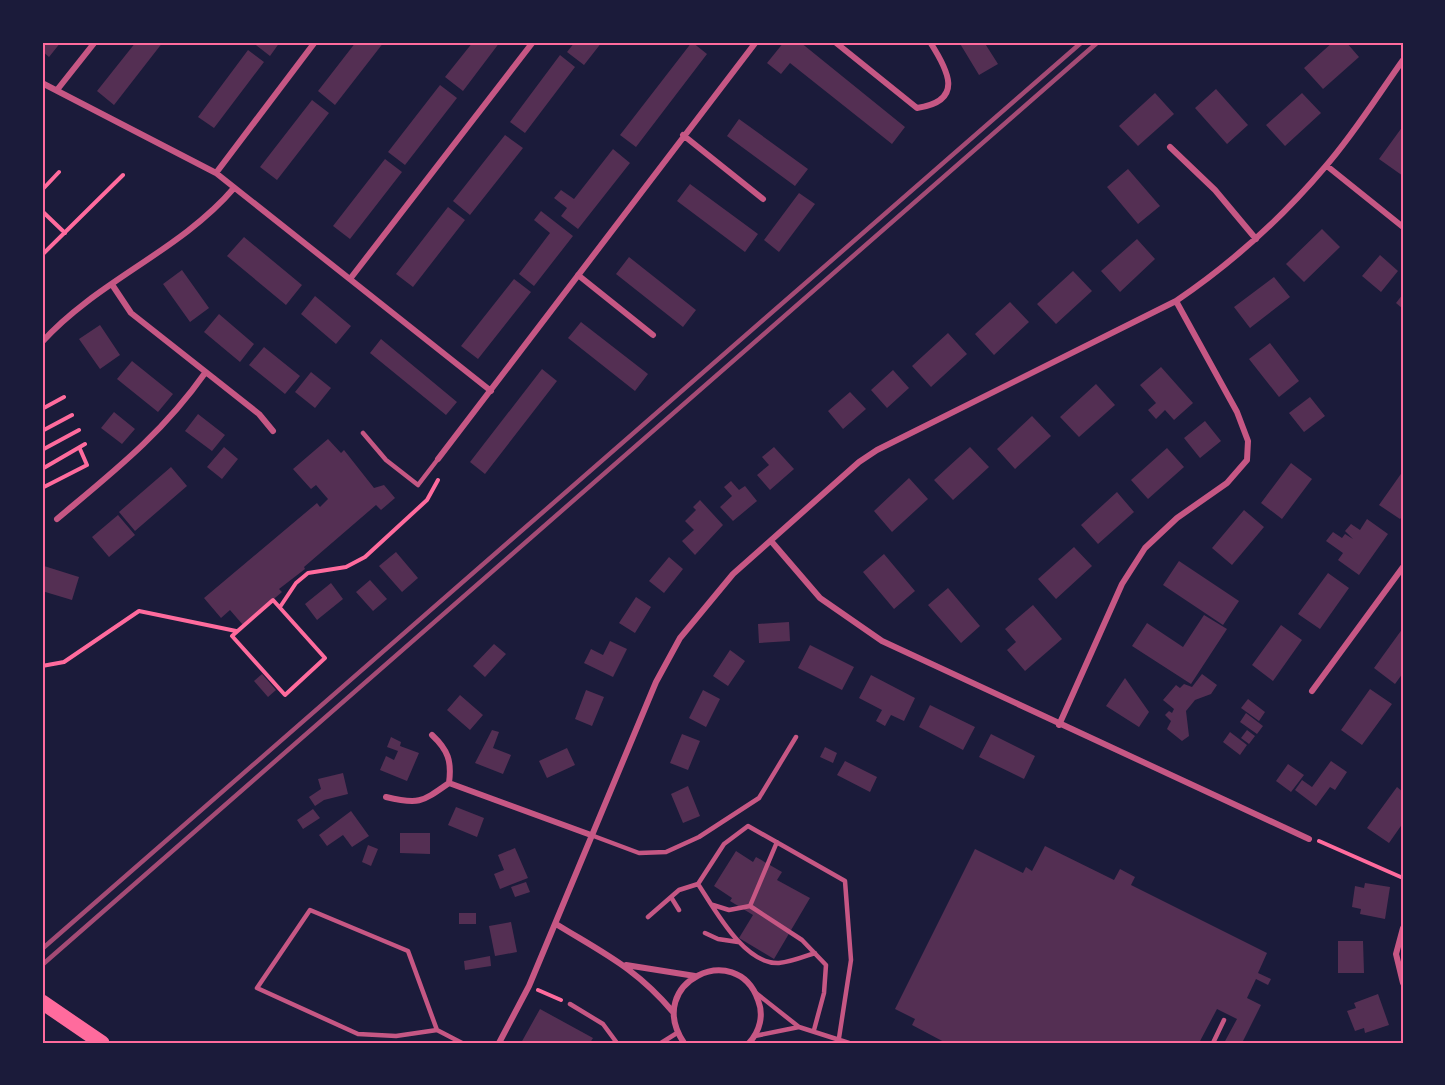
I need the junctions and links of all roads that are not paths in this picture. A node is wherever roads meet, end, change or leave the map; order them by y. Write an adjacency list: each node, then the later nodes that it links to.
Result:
1 (95, 42): 9 (street)
2 (315, 42): 13 (street)
3 (533, 42): 19 (street)
4 (756, 42): 10 (street)
5 (835, 42): 6 (street)
6 (930, 42)
7 (1403, 60): 12 (street)
8 (42, 83): 9 (street)
9 (57, 90): 13 (street)
10 (683, 135): 15 (street); 18 (street)
11 (1170, 147): 17 (street)
12 (1327, 166): 16 (street); 17 (street)
13 (216, 173): 14 (street)
14 (234, 188): 19 (street); 20 (street)
15 (763, 199)
16 (1403, 227)
17 (1256, 239): 21 (street)
18 (578, 275): 22 (street); 25 (street)
19 (350, 279): 25 (street)
20 (113, 286): 23 (street); 24 (street)
21 (1176, 301): 30 (street); 33 (street)
22 (653, 335)
23 (42, 342)
24 (205, 373): 26 (street); 29 (street)
25 (490, 391): 28 (street)
26 (273, 431)
27 (363, 433): 28 (lane)
28 (438, 459)
29 (57, 519)
30 (771, 541): 33 (street); 38 (street)
31 (1403, 567): 32 (street)
32 (1312, 691)
33 (1059, 725): 39 (street)
34 (432, 735): 36 (street)
35 (796, 737): 38 (lane)
36 (449, 783): 37 (street); 38 (street)
37 (386, 797)
38 (591, 835): 47 (street)
39 (1309, 839)
40 (777, 842): 41 (lane); 44 (lane); 65 (lane)
41 (698, 884): 42 (lane); 43 (lane)
42 (671, 897): 45 (lane); 46 (lane)
43 (711, 904): 44 (lane); 50 (lane)
44 (750, 906): 51 (lane)
45 (679, 910)
46 (648, 917)
47 (556, 924): 52 (street); 68 (street)
48 (1403, 928): 54 (street)
49 (705, 933): 50 (lane)
50 (738, 942): 51 (lane)
51 (815, 952): 62 (lane)
52 (626, 965): 53 (street); 58 (street)
53 (695, 976): 55 (street); 58 (street)
54 (1403, 983)
55 (756, 993): 60 (lane); 64 (street)
56 (42, 1002): 66 (main road)
57 (570, 1004): 69 (lane)
58 (673, 1011): 63 (street)
59 (1224, 1020): 74 (lane)
60 (799, 1026): 62 (lane); 64 (lane)
61 (437, 1030): 61 (lane); 67 (lane)
62 (814, 1030): 65 (lane)
63 (677, 1033): 70 (lane); 71 (street)
64 (755, 1036): 72 (street)
65 (839, 1038): 73 (lane)
66 (101, 1042)
67 (462, 1043)
68 (499, 1043)
69 (617, 1043)
70 (662, 1043)
71 (684, 1043)
72 (749, 1043)
73 (849, 1043)
74 (1213, 1043)

